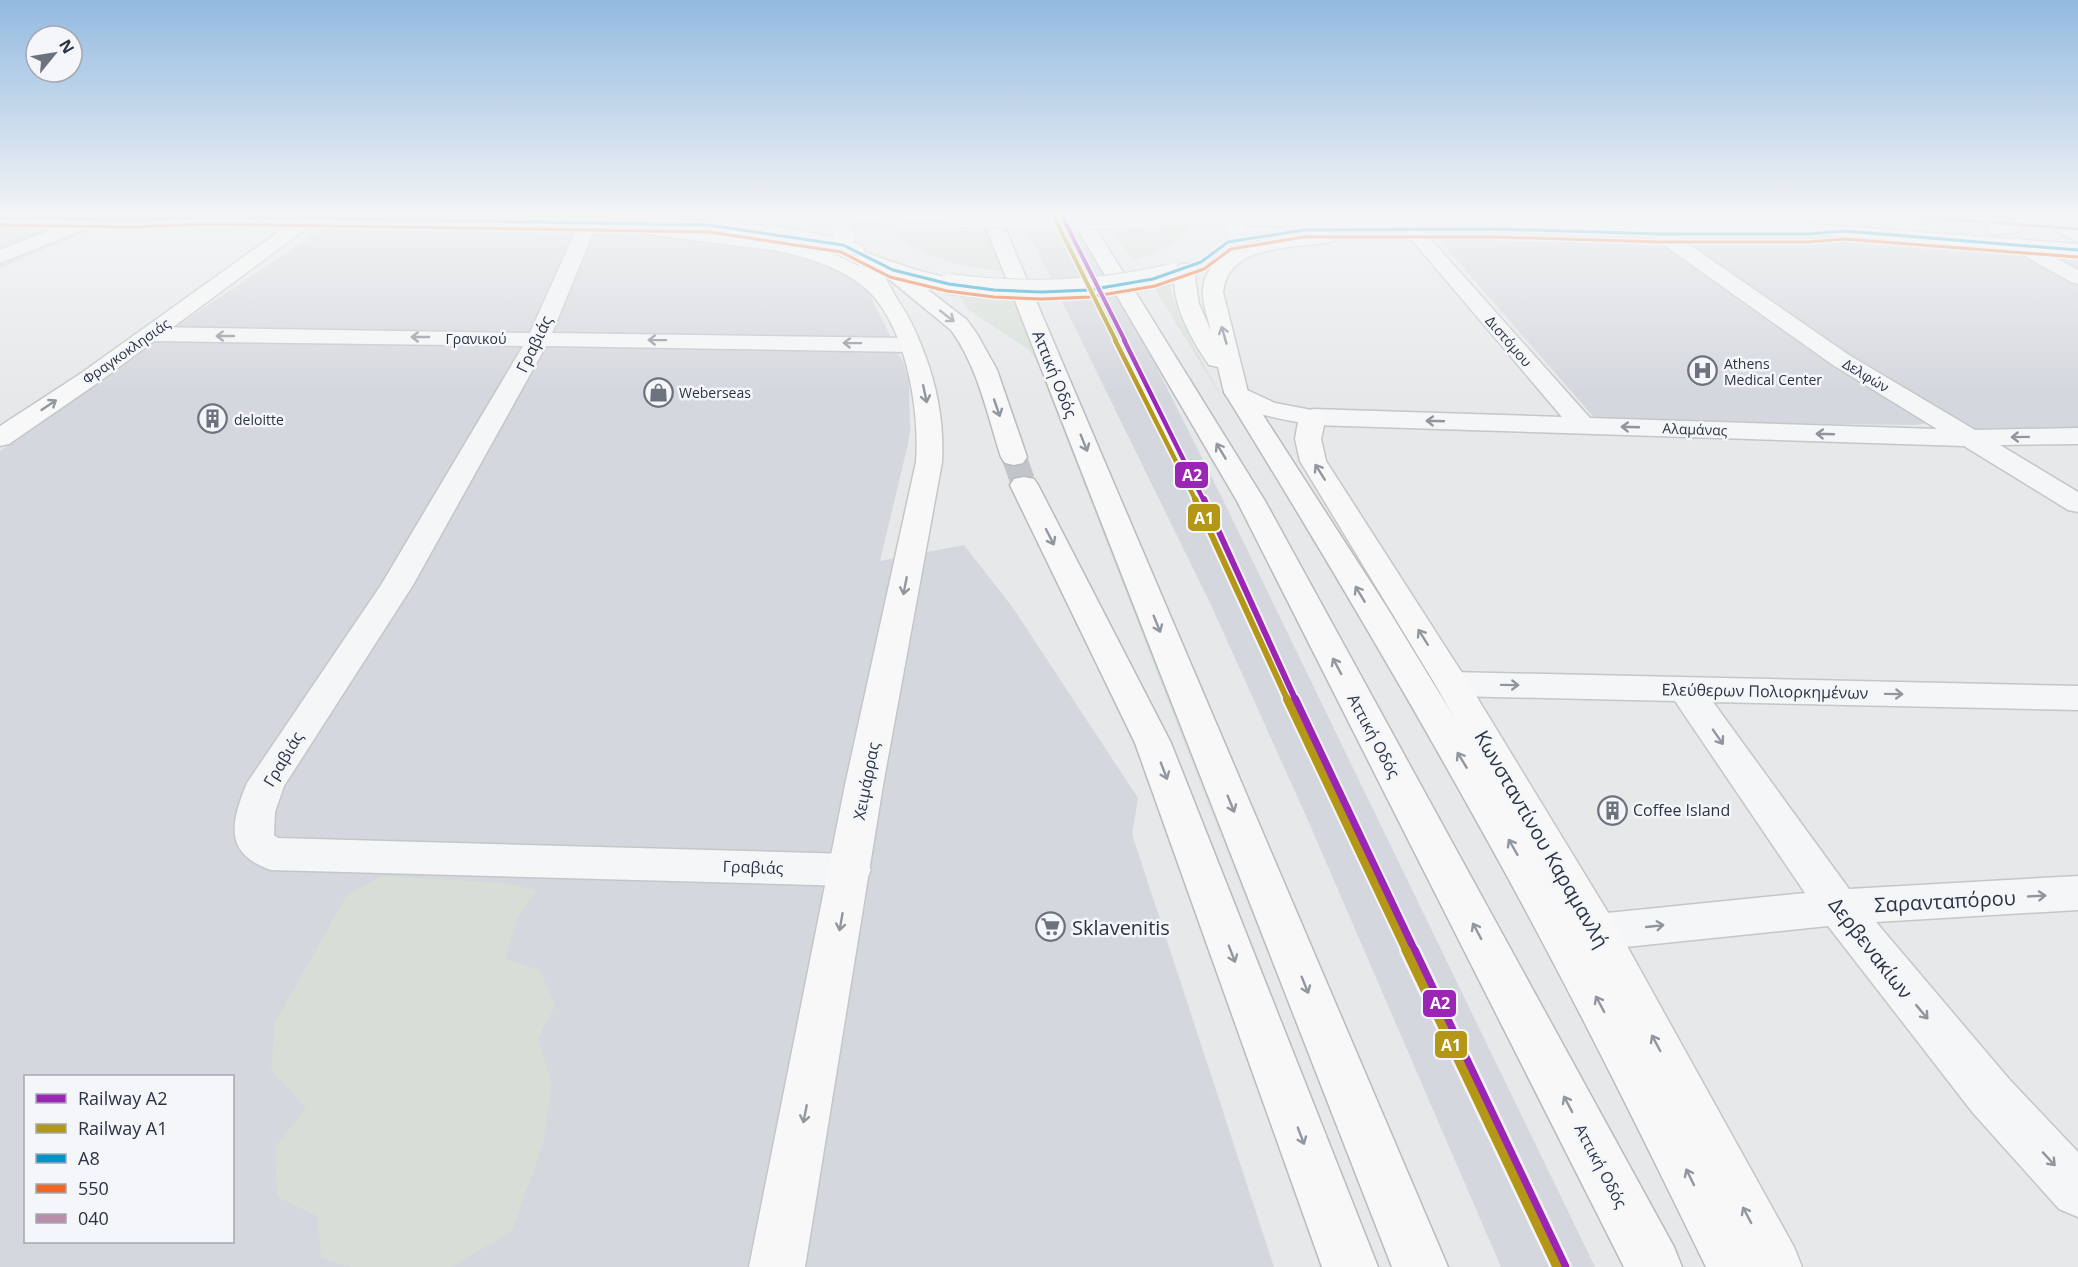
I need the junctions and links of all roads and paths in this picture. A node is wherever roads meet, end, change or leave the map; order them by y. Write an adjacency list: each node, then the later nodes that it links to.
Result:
1 (234, 273): 15 (main road, Φραγκοκλησιάς)
2 (569, 273): 16 (street, Γραβιάς)
3 (858, 273): 4 (main road)
4 (869, 273)
5 (873, 273): 17 (main road, Χειμάρρας)
6 (883, 273): 34 (main road, one-way to 34)
7 (905, 273): 10 (main road, bridge)
8 (997, 273): 35 (main road, Αττική Οδός, one-way to 35)
9 (1114, 273): 36 (main road, Αττική Οδός, one-way to 9)
10 (1173, 273)
11 (1182, 273): 18 (main road)
12 (1218, 273): 18 (main road, one-way to 12)
13 (1450, 273): 20 (street, Διστόμου)
14 (1716, 273): 23 (street, Δελφών)
15 (151, 334): 16 (street, Γρανικού, one-way to 15); 22 (main road, Φραγκοκλησιάς, one-way to 15)
16 (539, 338): 17 (street, Γρανικού, one-way to 16); 28 (street, Γραβιάς)
17 (910, 345): 28 (main road, Χειμάρρας, one-way to 28)
18 (1236, 392): 19 (main road); 37 (main road, one-way to 18)
19 (1313, 417): 20 (street, Αλαμάνας, one-way to 19); 25 (main road, Κωνσταντίνου Καραμανλή, one-way to 19)
20 (1583, 426): 23 (street, Αλαμάνας, one-way to 20)
21 (2078, 435): 23 (street, Αλαμάνας, one-way to 23)
22 (0, 438)
23 (1968, 438): 24 (street, Δελφών)
24 (2078, 504)
25 (1452, 684): 26 (street, Ελεύθερων Πολιορκημένων, one-way to 26); 31 (main road, Κωνσταντίνου Καραμανλή)
26 (1685, 689): 27 (street, Ελεύθερων Πολιορκημένων, one-way to 27); 30 (street, Δερβενακίων, one-way to 30)
27 (2078, 698)
28 (850, 870): 33 (main road, Χειμάρρας, one-way to 33)
29 (2078, 893): 30 (street, Σαρανταπόρου, one-way to 29)
30 (1838, 907): 31 (street, Σαρανταπόρου, one-way to 30); 32 (street, Δερβενακίων, one-way to 32)
31 (1597, 932): 38 (main road, Κωνσταντίνου Καραμανλή, one-way to 31)
32 (2078, 1190)
33 (777, 1267)
34 (1350, 1267)
35 (1420, 1267)
36 (1654, 1267)
37 (1735, 1267)
38 (1774, 1267)

